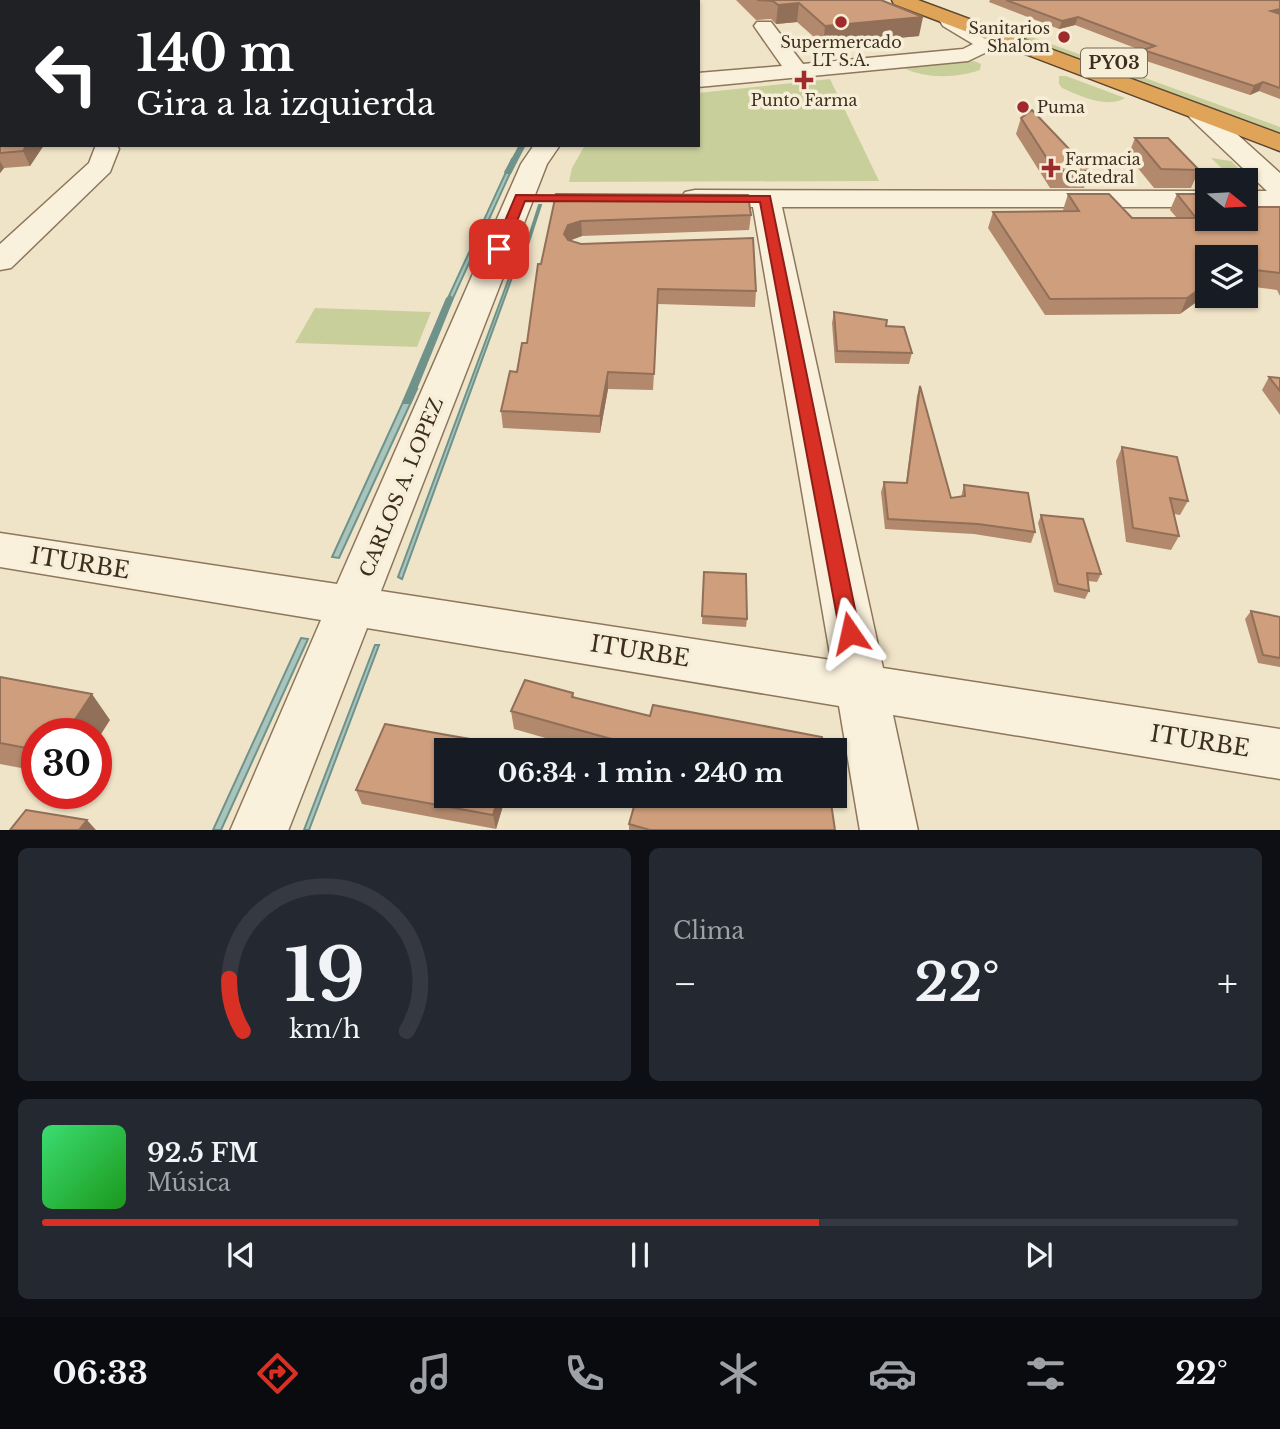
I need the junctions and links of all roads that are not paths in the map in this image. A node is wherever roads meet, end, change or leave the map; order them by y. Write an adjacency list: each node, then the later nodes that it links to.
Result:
1 (901, 0): 2 (highway, PY03)
2 (950, 8): 4 (highway, PY03); 5 (street); 8 (highway, PY03)
3 (764, 26): 6 (street)
4 (1007, 40): 5 (highway); 9 (highway, PY03)
5 (976, 55): 6 (street); 9 (highway)
6 (797, 71): 7 (street)
7 (700, 79)
8 (1174, 84): 10 (highway); 12 (highway, PY03)
9 (1126, 85): 11 (highway, PY03); 13 (street)
10 (1247, 106)
11 (1199, 113): 13 (highway, PY03); 16 (street)
12 (1280, 122)
13 (1280, 141)
14 (108, 147): 22 (street); 23 (street)
15 (546, 147): 25 (street, CARLOS A. LOPEZ)
16 (1280, 188)
17 (670, 198): 18 (street)
18 (766, 198): 19 (street); 26 (street)
19 (1195, 199)
20 (1258, 199): 21 (street)
21 (1280, 199)
22 (0, 234)
23 (0, 261)
24 (0, 550): 25 (street, ITURBE)
25 (352, 606): 26 (street, ITURBE); 28 (street, CARLOS A. LOPEZ)
26 (861, 685): 27 (street, ITURBE); 29 (street)
27 (1280, 754)
28 (259, 830)
29 (889, 830)

